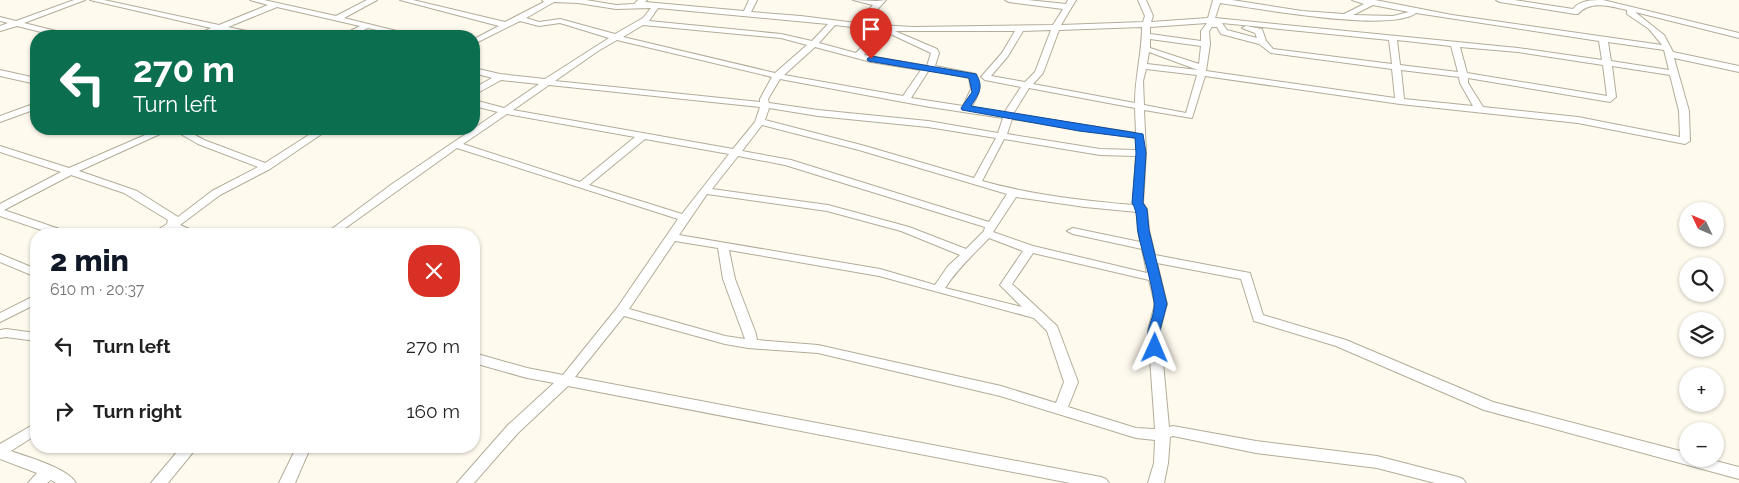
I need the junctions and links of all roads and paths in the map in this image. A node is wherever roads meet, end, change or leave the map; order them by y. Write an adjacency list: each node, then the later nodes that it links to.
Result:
1 (81, 0): 36 (street)
2 (94, 0): 42 (street)
3 (254, 0): 22 (street)
4 (287, 0): 22 (street)
5 (373, 0): 31 (street)
6 (404, 0): 38 (street)
7 (550, 0): 23 (street); 29 (street)
8 (642, 0): 23 (street)
9 (697, 0): 25 (street)
10 (753, 0): 27 (street)
11 (857, 0): 19 (street)
12 (1009, 0): 20 (street)
13 (1142, 0): 39 (street)
14 (1217, 0): 28 (street); 37 (street)
15 (1356, 0): 21 (street)
16 (1385, 0): 21 (street)
17 (1500, 0): 18 (street)
18 (1594, 0): 24 (street)
19 (880, 2): 41 (street)
20 (1070, 3): 43 (street)
21 (1372, 3): 26 (street); 28 (street)
22 (276, 5): 31 (street); 42 (street)
23 (656, 6): 25 (street); 33 (street)
24 (1624, 8): 53 (street); 63 (street)
25 (684, 9): 27 (street)
26 (1421, 12): 32 (street); 56 (street)
27 (747, 13): 34 (street)
28 (1345, 16): 32 (street)
29 (519, 18): 38 (street); 54 (street)
30 (0, 19): 36 (street)
31 (336, 19): 40 (street)
32 (1376, 19): 55 (street)
33 (640, 22): 54 (street); 59 (street)
34 (834, 22): 41 (street); 59 (street)
35 (1238, 22): 37 (street); 55 (street); 58 (street)
36 (14, 23): 44 (street); 46 (street)
37 (1209, 23): 39 (street); 58 (street); 60 (street)
38 (506, 25): 57 (street)
39 (1146, 25): 43 (street); 52 (street)
40 (367, 26): 49 (street); 50 (street)
41 (863, 26): 45 (street); 51 (street)
42 (221, 27): 47 (street); 48 (street)
43 (1056, 27): 45 (street); 81 (street)
44 (0, 29)
45 (1020, 29): 81 (street)
46 (41, 30)
47 (214, 30)
48 (233, 30)
49 (358, 30)
50 (385, 30)
51 (881, 30): 64 (street); 77 (street)
52 (1146, 36): 60 (street); 62 (street)
53 (1739, 36)
54 (618, 37): 76 (street); 79 (street)
55 (1389, 37): 61 (street); 67 (street)
56 (1603, 38): 63 (street); 65 (street)
57 (480, 39)
58 (1262, 42): 67 (street)
59 (813, 43): 64 (street); 76 (street)
60 (1206, 44): 69 (street)
61 (1456, 44): 65 (street); 74 (street)
62 (1146, 49): 66 (street); 69 (street)
63 (1669, 51): 70 (street); 73 (street)
64 (859, 55): 68 (street)
65 (1607, 63): 73 (street); 82 (street)
66 (1141, 66): 69 (street); 88 (street)
67 (1395, 66): 74 (street); 85 (street)
68 (926, 68): 77 (street); 84 (street)
69 (1201, 70): 85 (street); 88 (street)
70 (1739, 70)
71 (480, 71): 75 (street)
72 (0, 72): 78 (street)
73 (1673, 73): 91 (street)
74 (1463, 75): 82 (street); 91 (street)
75 (499, 76): 79 (street); 83 (street)
76 (777, 76): 84 (street); 87 (street)
77 (973, 76): 90 (street)
78 (30, 80)
79 (549, 81): 87 (street); 92 (street)
80 (1562, 84): 82 (street)
81 (1026, 86): 88 (street); 93 (street)
82 (1538, 87)
83 (480, 88)
84 (906, 99): 90 (street)
85 (1400, 101): 91 (street)
86 (480, 104): 92 (street)
87 (765, 104): 95 (street); 102 (street)
88 (1139, 107): 103 (street)
89 (30, 108): 94 (street)
90 (966, 108): 93 (street)
91 (1480, 110)
92 (506, 111): 96 (street); 101 (street)
93 (1007, 116): 102 (street); 103 (street)
94 (0, 120)
95 (760, 122): 106 (street); 110 (street)
96 (480, 129)
97 (152, 135): 109 (street)
98 (189, 135): 108 (street)
99 (315, 135): 108 (street)
100 (470, 135): 104 (street)
101 (644, 135): 106 (street); 111 (street)
102 (1002, 135): 107 (street); 110 (street)
103 (1139, 136): 107 (street)
104 (457, 144): 111 (street); 122 (street)
105 (0, 149): 109 (street)
106 (737, 152): 112 (street); 123 (street)
107 (1141, 153): 115 (street)
108 (266, 167): 118 (street)
109 (71, 171): 114 (street); 118 (street)
110 (976, 183): 113 (street)
111 (581, 186): 117 (street)
112 (705, 191): 117 (street); 129 (street)
113 (1014, 192): 115 (street); 123 (street)
114 (0, 208)
115 (1142, 209): 128 (street)
116 (0, 212): 119 (street)
117 (685, 218): 125 (street)
118 (172, 226): 120 (street); 121 (street)
119 (47, 228)
120 (168, 228)
121 (178, 228)
122 (338, 228)
123 (989, 230): 127 (street); 129 (street)
124 (1074, 231): 128 (street)
125 (672, 237): 126 (street); 135 (street)
126 (723, 245): 133 (street); 140 (street)
127 (1030, 249): 132 (street); 136 (street)
128 (1149, 253): 132 (street); 149 (street)
129 (969, 254): 133 (street)
130 (0, 258): 131 (street)
131 (30, 270)
132 (1155, 278): 145 (street)
133 (938, 290): 136 (street)
134 (30, 301): 137 (street)
135 (621, 312): 140 (street); 142 (street)
136 (1037, 315): 143 (street)
137 (0, 318)
138 (0, 334): 139 (street)
139 (30, 336)
140 (748, 344): 143 (street)
141 (480, 360): 142 (street)
142 (566, 380): 157 (street); 158 (street)
143 (1060, 409): 145 (street)
144 (30, 432): 146 (street)
145 (1163, 434): 159 (street); 160 (street)
146 (0, 452): 151 (street)
147 (187, 453): 155 (street)
148 (300, 453): 156 (street)
149 (1679, 457)
150 (1717, 467): 152 (street)
151 (50, 472): 153 (street); 154 (street)
152 (1739, 473)
153 (36, 483)
154 (68, 483)
155 (159, 483)
156 (287, 483)
157 (465, 483)
158 (1101, 483)
159 (1156, 483)
160 (1458, 483)

